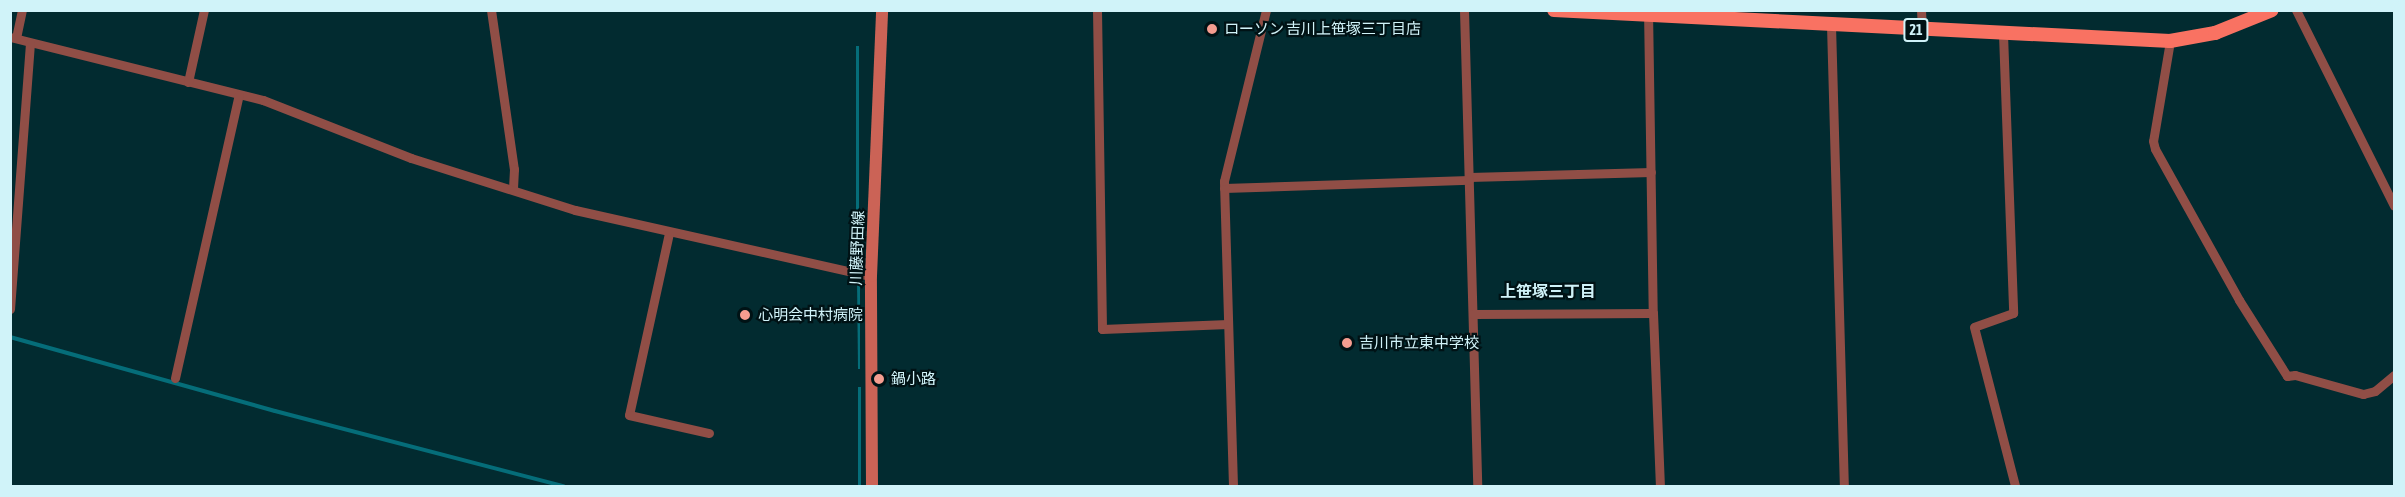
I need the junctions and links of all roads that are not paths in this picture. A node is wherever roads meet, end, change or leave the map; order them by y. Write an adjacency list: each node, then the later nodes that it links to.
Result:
1 (22, 10): 16 (street)
2 (204, 10): 19 (street)
3 (491, 10): 24 (street)
4 (882, 10): 27 (main road, 川藤野田線)
5 (1097, 10): 31 (street)
6 (1266, 10): 23 (street)
7 (1464, 10): 22 (street)
8 (1554, 10): 12 (main road, 21)
9 (1921, 10): 14 (street)
10 (2272, 10): 17 (main road, 21)
11 (2296, 10): 25 (street)
12 (1648, 13): 13 (main road, 21); 21 (street)
13 (1831, 25): 14 (main road, 21); 39 (street)
14 (1922, 30): 15 (main road, 21)
15 (2003, 34): 17 (main road, 21); 40 (street)
16 (13, 38): 18 (street)
17 (2170, 41): 32 (street)
18 (30, 43): 19 (street); 28 (street)
19 (188, 82): 20 (street)
20 (239, 95): 24 (street); 33 (street)
21 (1651, 172): 22 (street); 29 (street)
22 (1469, 179): 23 (street); 30 (street)
23 (1224, 188): 31 (street)
24 (513, 189): 26 (street)
25 (2394, 206)
26 (669, 233): 27 (street); 34 (street)
27 (871, 276): 35 (main road, 川藤野田線)
28 (10, 309)
29 (1653, 313): 30 (street); 38 (street)
30 (1473, 314): 37 (street)
31 (1228, 324): 36 (street)
32 (2394, 375)
33 (175, 378)
34 (709, 433)
35 (872, 486)
36 (1233, 486)
37 (1477, 486)
38 (1660, 486)
39 (1844, 486)
40 (2015, 486)

